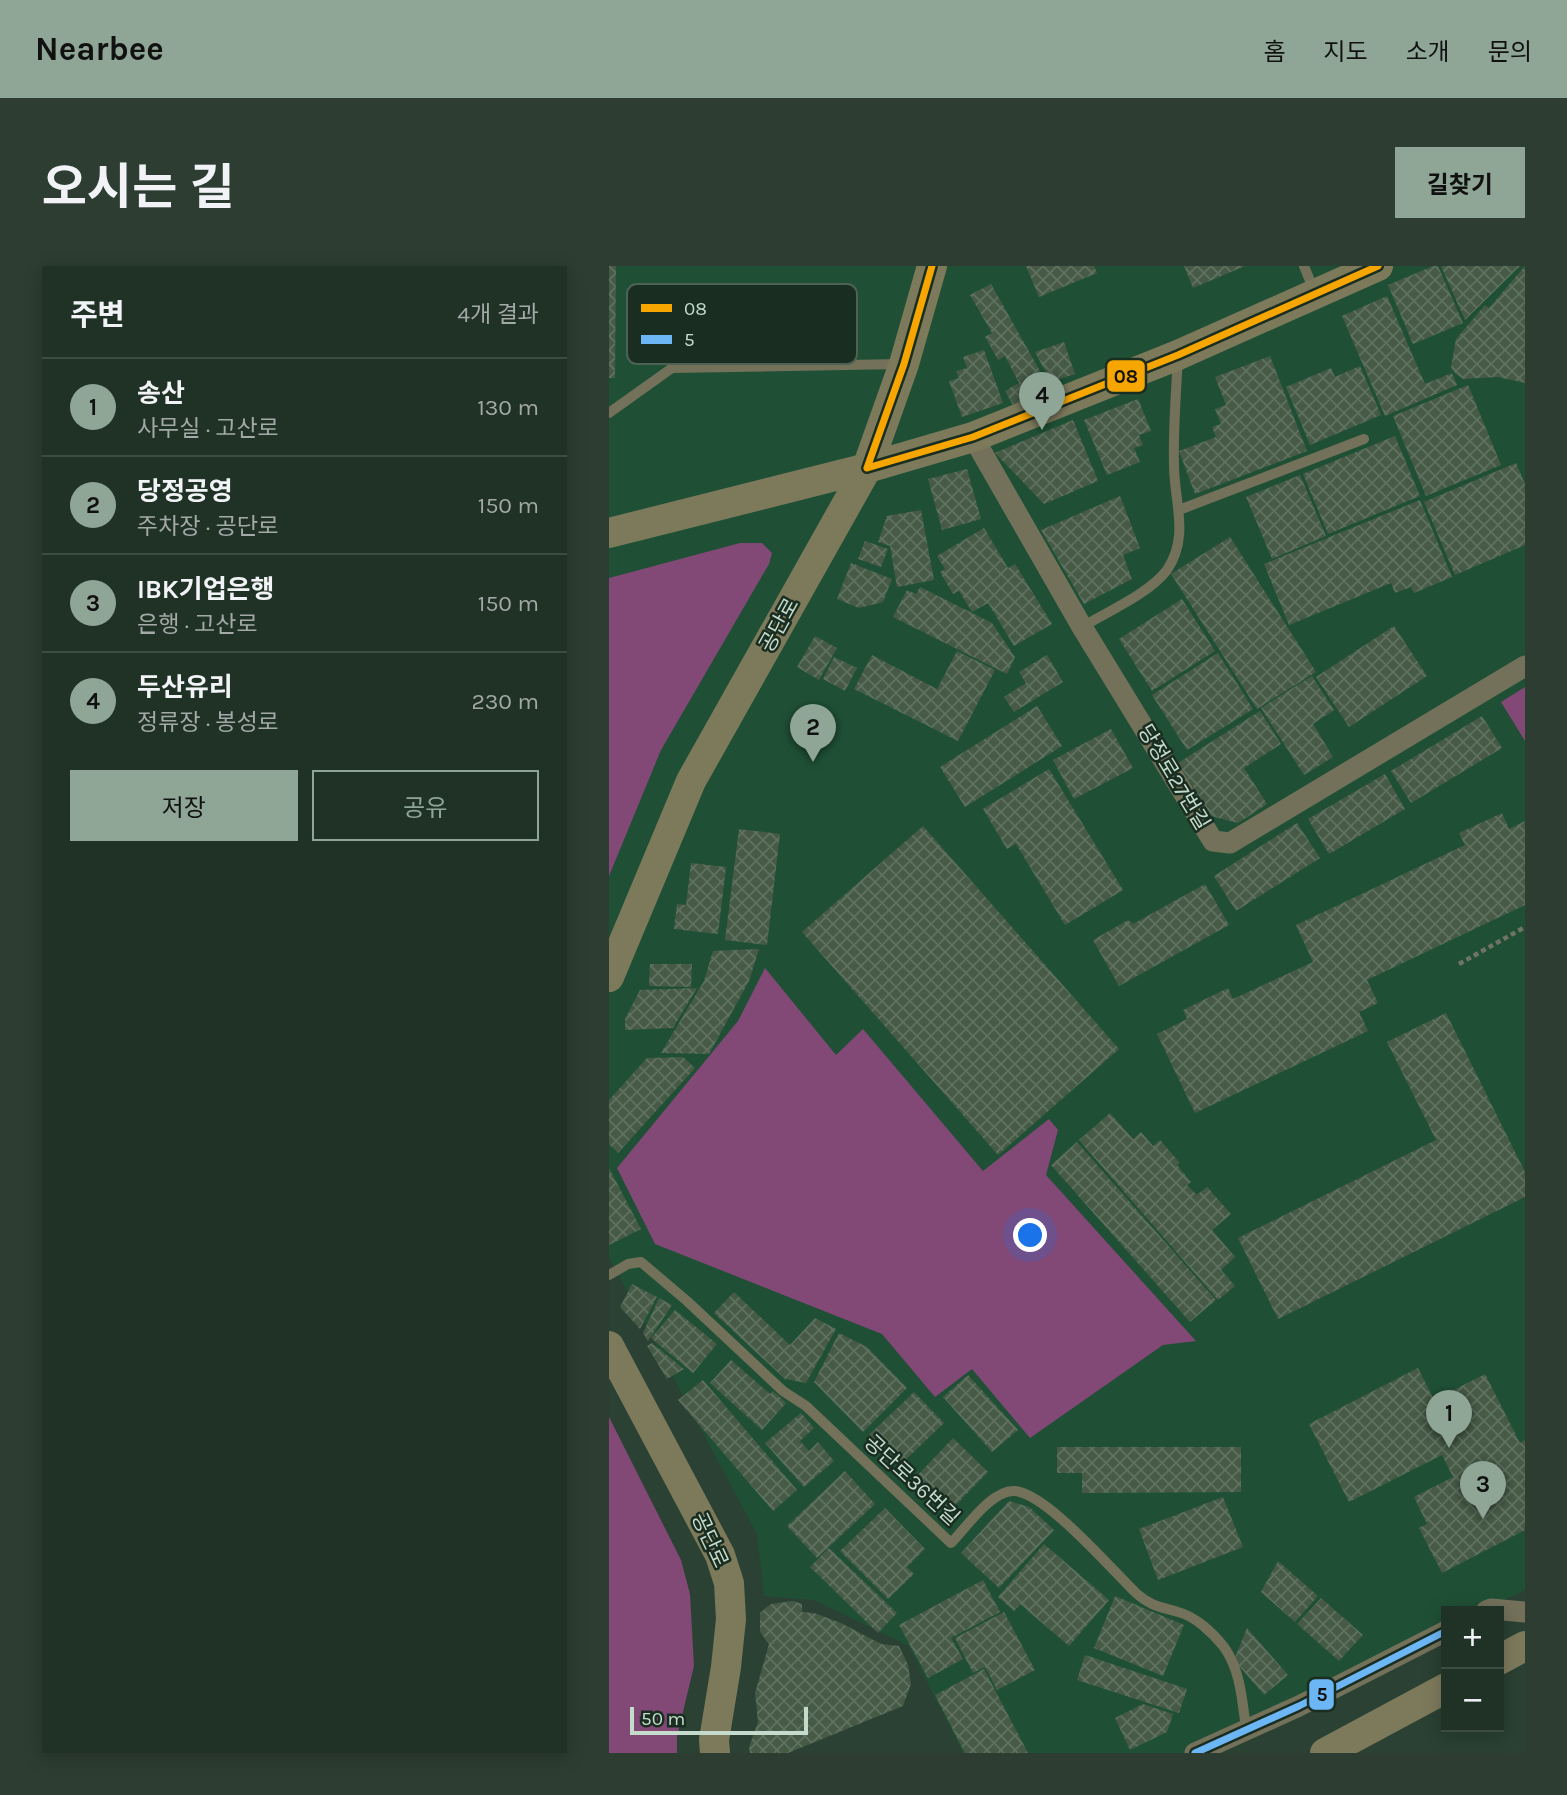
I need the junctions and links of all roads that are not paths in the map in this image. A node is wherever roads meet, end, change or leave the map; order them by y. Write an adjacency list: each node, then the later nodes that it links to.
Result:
1 (932, 266): 5 (street, 공단로)
2 (1378, 266): 3 (street)
3 (1310, 279): 4 (street)
4 (1178, 355): 7 (street); 10 (lane)
5 (904, 364): 6 (lane); 9 (street, 공단로)
6 (609, 413)
7 (973, 438): 9 (street); 12 (street, 당정로27번길)
8 (1364, 439): 10 (lane)
9 (867, 468): 11 (street); 14 (street, 공단로)
10 (1179, 510): 12 (lane)
11 (609, 533)
12 (1082, 627): 13 (street, 당정로27번길)
13 (1525, 666)
14 (609, 977)
15 (609, 1275): 23 (lane, 공단로36번길)
16 (609, 1346): 24 (street, 공단로)
17 (1504, 1610): 18 (street)
18 (1525, 1612)
19 (1441, 1634): 23 (street)
20 (1525, 1646): 21 (street)
21 (1504, 1657)
22 (1441, 1691): 26 (street)
23 (1246, 1728): 25 (street)
24 (715, 1753)
25 (1195, 1753)
26 (1325, 1753)

